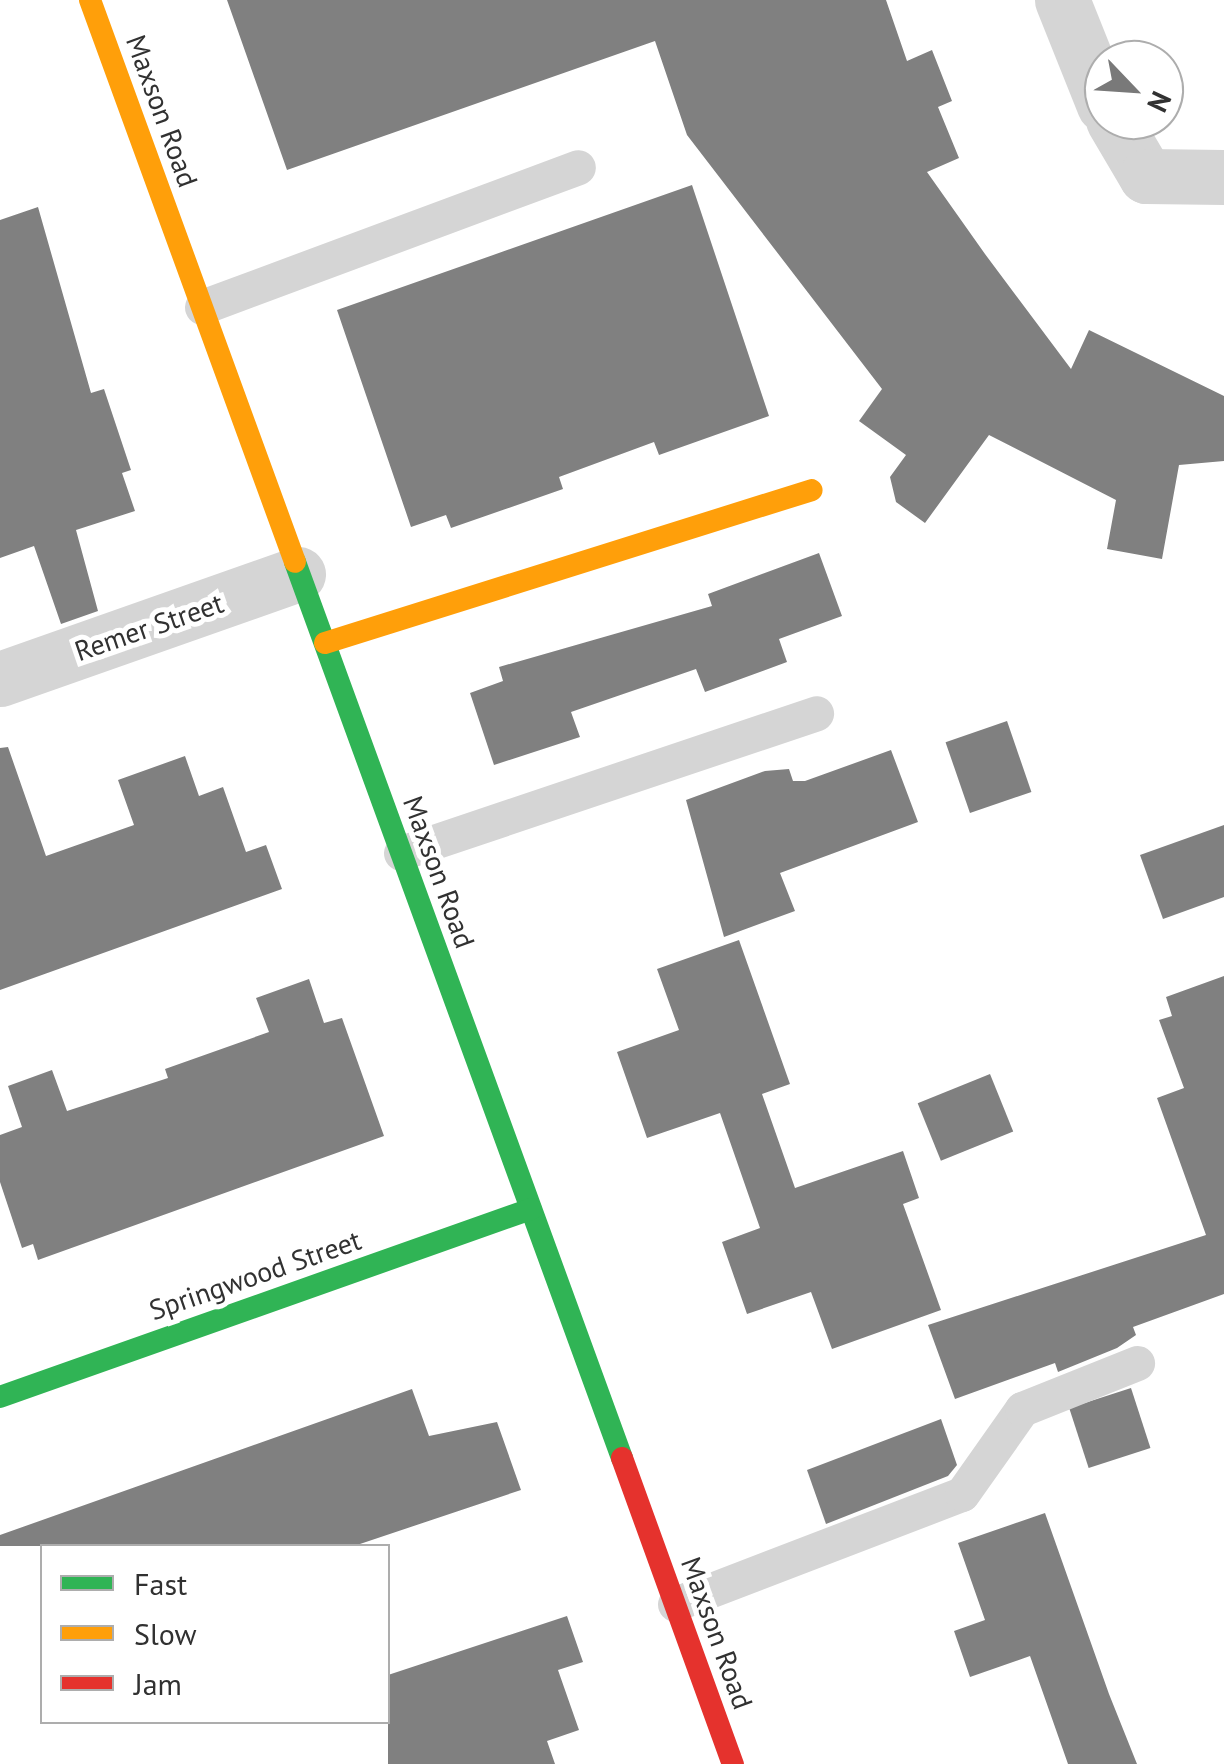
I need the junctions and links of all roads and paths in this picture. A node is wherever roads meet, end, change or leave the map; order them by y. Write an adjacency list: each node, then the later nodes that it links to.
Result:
1 (90, 0): 7 (street, Maxson Road)
2 (1062, 0): 3 (street)
3 (1084, 56)
4 (1124, 140): 6 (street)
5 (578, 168): 7 (lane)
6 (1224, 177)
7 (202, 307): 9 (street, Maxson Road)
8 (812, 490): 10 (street)
9 (298, 574): 10 (street, Maxson Road); 11 (street, Remer Street)
10 (324, 643): 13 (street, Maxson Road)
11 (0, 679)
12 (816, 712): 13 (lane)
13 (400, 853): 14 (street, Maxson Road)
14 (531, 1210): 16 (street, Springwood Street); 17 (street, Maxson Road)
15 (1138, 1363): 17 (lane)
16 (0, 1397)
17 (674, 1604): 18 (street, Maxson Road)
18 (733, 1764)

